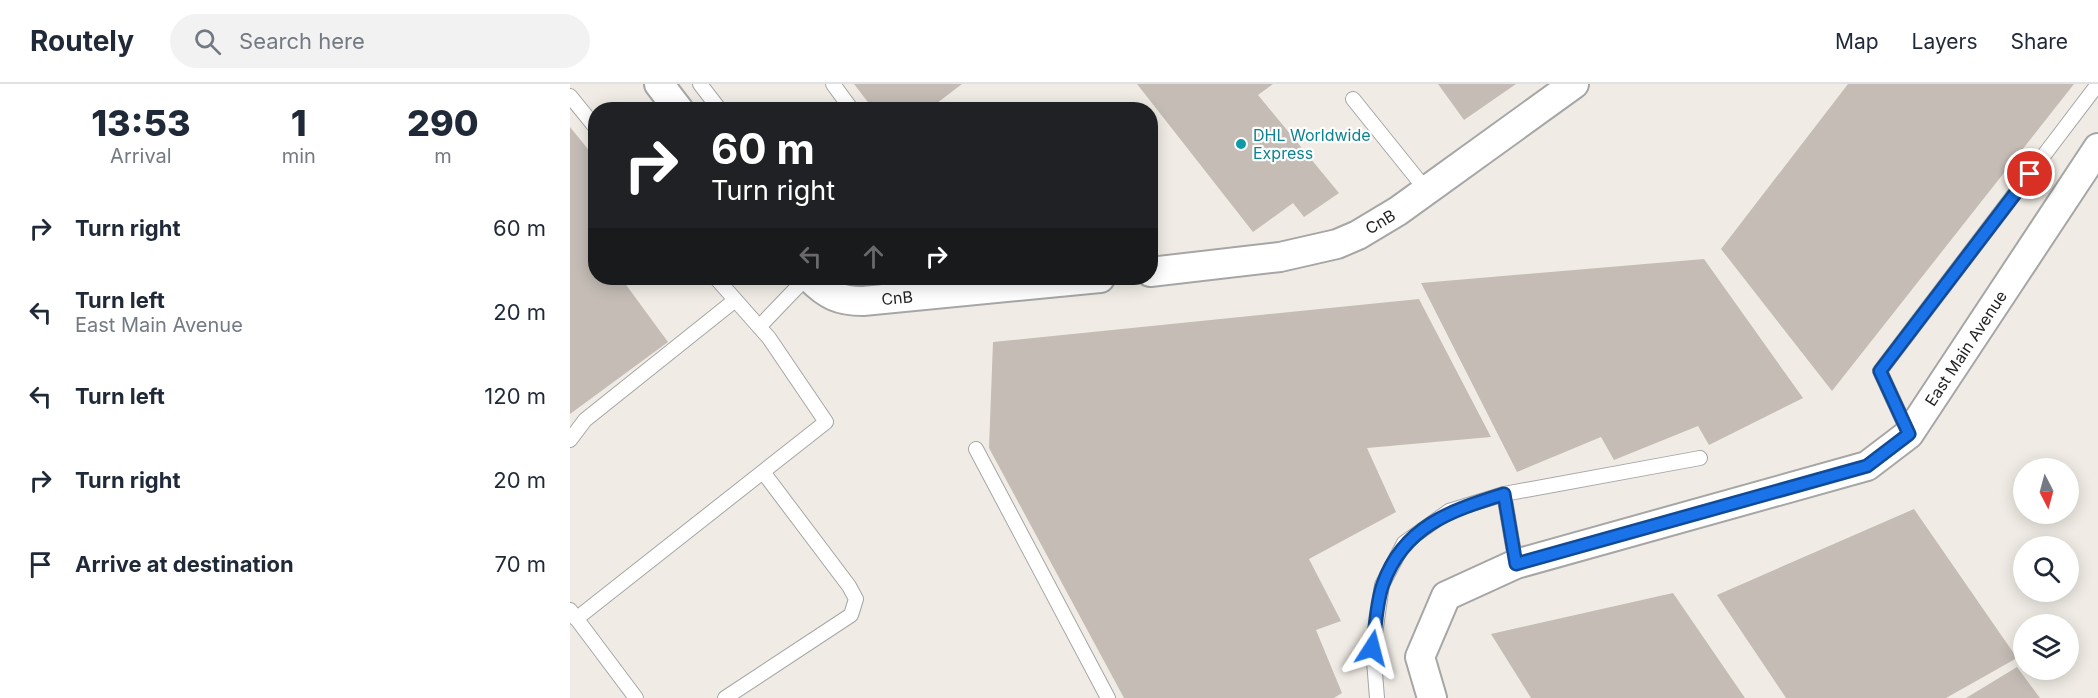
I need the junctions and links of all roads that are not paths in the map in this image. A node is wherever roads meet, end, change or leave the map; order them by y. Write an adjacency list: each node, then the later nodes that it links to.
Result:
1 (659, 84): 8 (street)
2 (700, 84): 9 (lane)
3 (832, 84): 10 (lane)
4 (1574, 84): 13 (street, CnB)
5 (2098, 84): 21 (lane)
6 (570, 96): 11 (lane)
7 (1353, 99): 13 (lane)
8 (673, 102)
9 (714, 102)
10 (846, 102)
11 (588, 118)
12 (2098, 148): 21 (street, East Main Avenue)
13 (1427, 191): 14 (street, CnB)
14 (1158, 271)
15 (721, 285): 19 (lane)
16 (801, 285): 20 (lane)
17 (816, 285): 18 (street, CnB)
18 (1028, 285)
19 (734, 301): 20 (lane); 22 (lane)
20 (759, 327): 25 (lane)
21 (1909, 434): 27 (street, East Main Avenue)
22 (570, 440)
23 (976, 449): 31 (lane)
24 (1700, 458): 26 (lane)
25 (763, 472): 28 (lane); 30 (lane)
26 (1504, 494): 27 (lane); 32 (lane)
27 (1516, 564): 33 (street, East Main Avenue)
28 (573, 614): 29 (lane)
29 (636, 698)
30 (725, 698)
31 (1108, 698)
32 (1377, 698)
33 (1432, 698)

